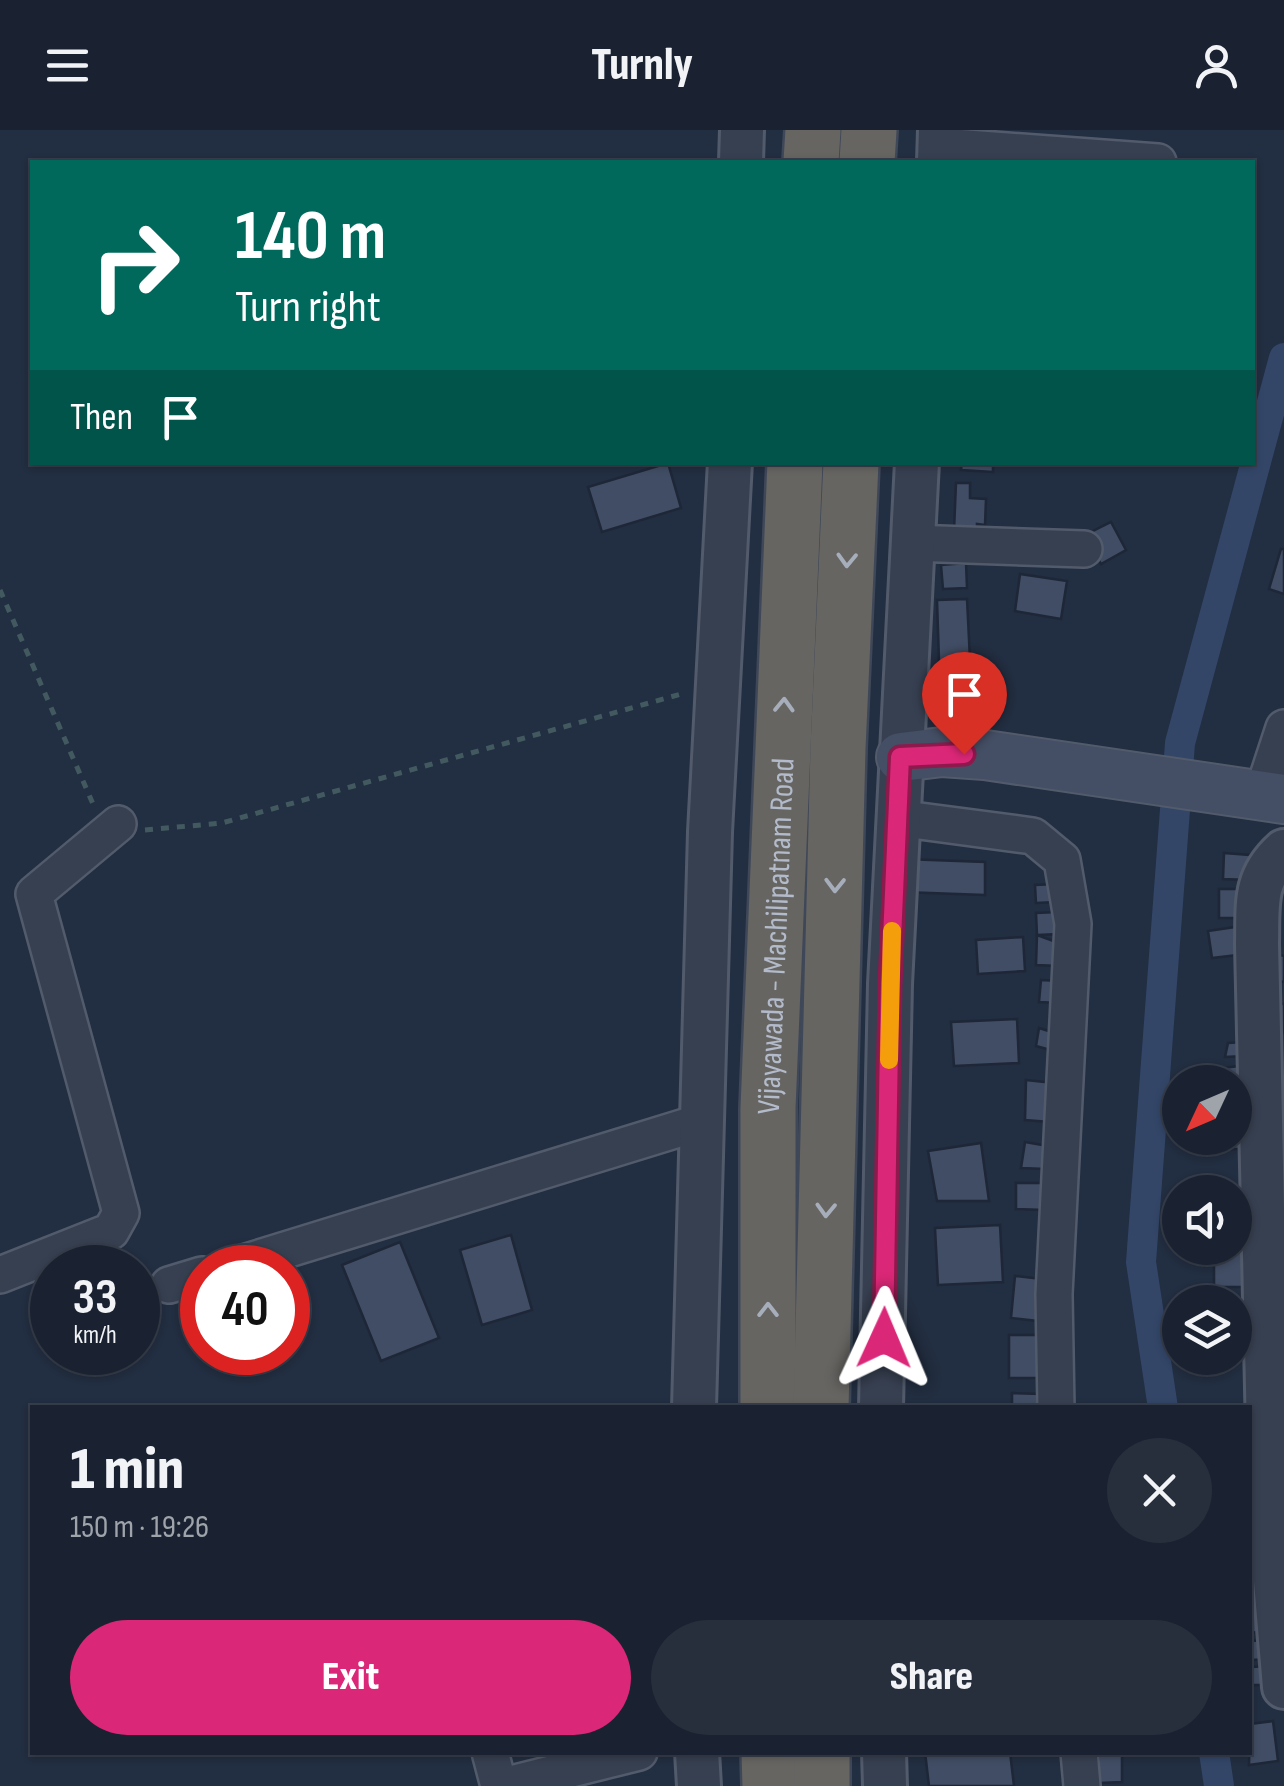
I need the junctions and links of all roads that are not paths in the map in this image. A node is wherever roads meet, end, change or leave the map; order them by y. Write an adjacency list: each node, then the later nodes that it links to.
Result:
1 (742, 130): 5 (street)
2 (813, 130): 6 (highway)
3 (869, 130): 7 (highway)
4 (940, 146): 8 (street)
5 (741, 160)
6 (811, 160)
7 (867, 160)
8 (1131, 160)
9 (730, 465): 21 (street)
10 (795, 465): 25 (highway, Vijayawada - Machilipatnam Road, one-way to 10)
11 (852, 465): 26 (highway, Vijayawada - Machilipatnam Road, one-way to 26)
12 (917, 465): 13 (street)
13 (911, 544): 14 (street); 16 (street)
14 (1084, 549)
15 (1284, 728): 17 (street)
16 (900, 757): 17 (main road); 18 (street)
17 (1264, 796)
18 (897, 818): 27 (street); 28 (street)
19 (118, 824): 23 (street)
20 (1284, 851): 29 (street)
21 (701, 1122): 22 (street); 24 (street)
22 (303, 1245)
23 (0, 1275)
24 (694, 1405)
25 (768, 1405)
26 (821, 1405)
27 (881, 1405)
28 (1056, 1405)
29 (1284, 1687)
30 (491, 1755): 37 (street)
31 (626, 1755): 37 (street)
32 (697, 1755): 38 (street)
33 (769, 1755): 39 (highway)
34 (822, 1755): 40 (highway)
35 (884, 1755): 41 (street)
36 (1079, 1755): 42 (street)
37 (501, 1786)
38 (699, 1786)
39 (770, 1786)
40 (822, 1786)
41 (885, 1786)
42 (1082, 1786)

